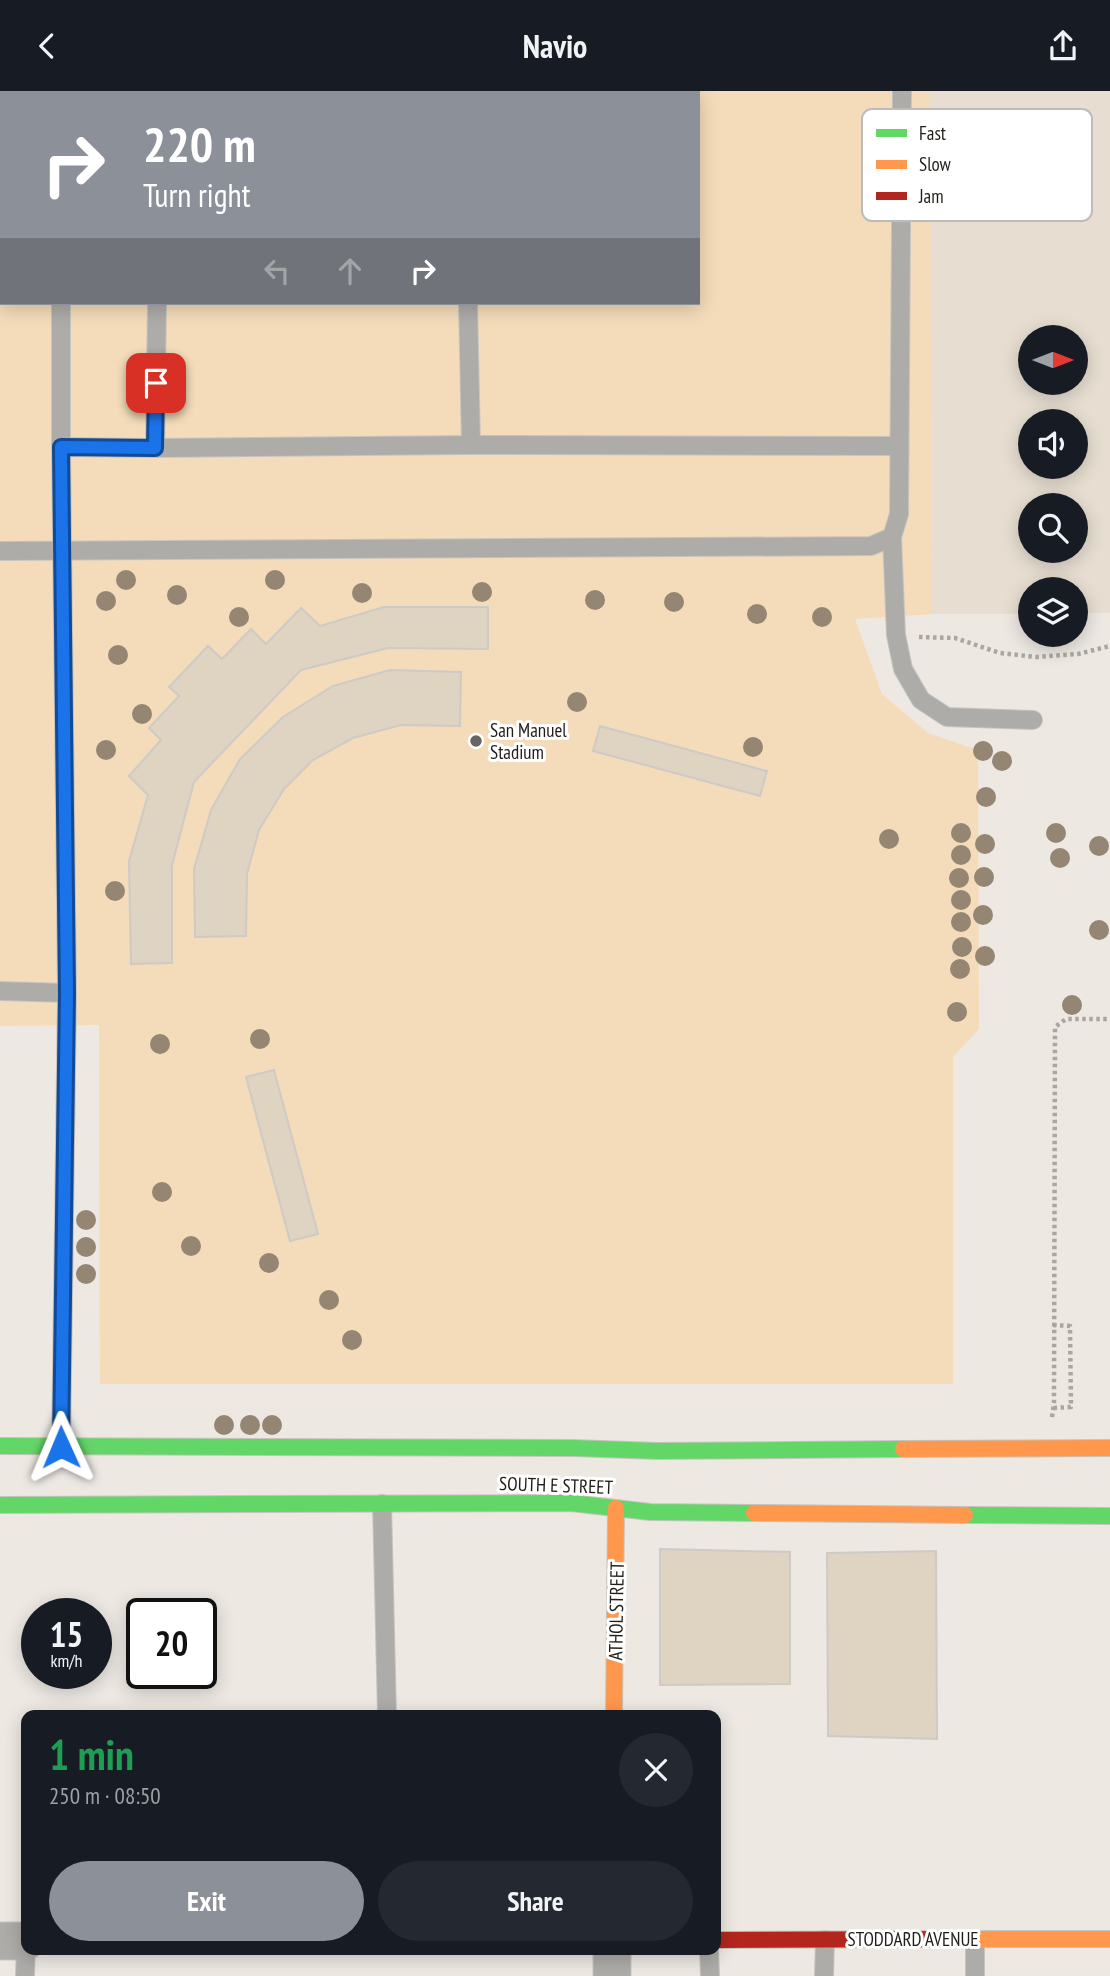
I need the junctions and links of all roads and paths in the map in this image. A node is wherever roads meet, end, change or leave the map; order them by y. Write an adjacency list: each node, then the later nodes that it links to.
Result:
1 (902, 91): 2 (lane)
2 (902, 109)
3 (901, 221): 8 (lane)
4 (61, 305): 9 (lane)
5 (157, 305): 10 (lane)
6 (468, 305): 7 (lane)
7 (471, 445): 8 (lane); 10 (lane)
8 (899, 446): 11 (lane)
9 (61, 447): 10 (lane); 13 (lane)
10 (155, 448)
11 (891, 537): 13 (lane); 16 (lane)
12 (0, 551): 13 (lane)
13 (62, 552): 18 (lane)
14 (918, 638): 15 (path)
15 (1110, 646)
16 (1033, 720)
17 (0, 991): 18 (lane)
18 (67, 993): 24 (lane)
19 (1110, 1019): 20 (path)
20 (1053, 1325): 21 (path); 21 (path)
21 (1053, 1408): 22 (path)
22 (1052, 1418)
23 (0, 1446): 24 (main road, SOUTH E STREET)
24 (61, 1447): 25 (main road, SOUTH E STREET)
25 (1110, 1448)
26 (382, 1504): 27 (main road, SOUTH E STREET); 28 (main road, SOUTH E STREET); 30 (lane)
27 (0, 1505)
28 (616, 1508): 29 (main road, SOUTH E STREET); 31 (main road, ATHOL STREET)
29 (1110, 1516)
30 (387, 1710)
31 (614, 1710)
32 (975, 1939): 33 (main road, STODDARD AVENUE); 35 (main road, STODDARD AVENUE); 45 (lane)
33 (1110, 1939)
34 (721, 1940): 35 (main road, STODDARD AVENUE)
35 (825, 1940): 44 (lane)
36 (0, 1941): 37 (street)
37 (21, 1943)
38 (26, 1955): 41 (lane)
39 (612, 1955): 42 (street)
40 (709, 1955): 43 (lane)
41 (25, 1976)
42 (612, 1976)
43 (710, 1976)
44 (824, 1976)
45 (975, 1976)

